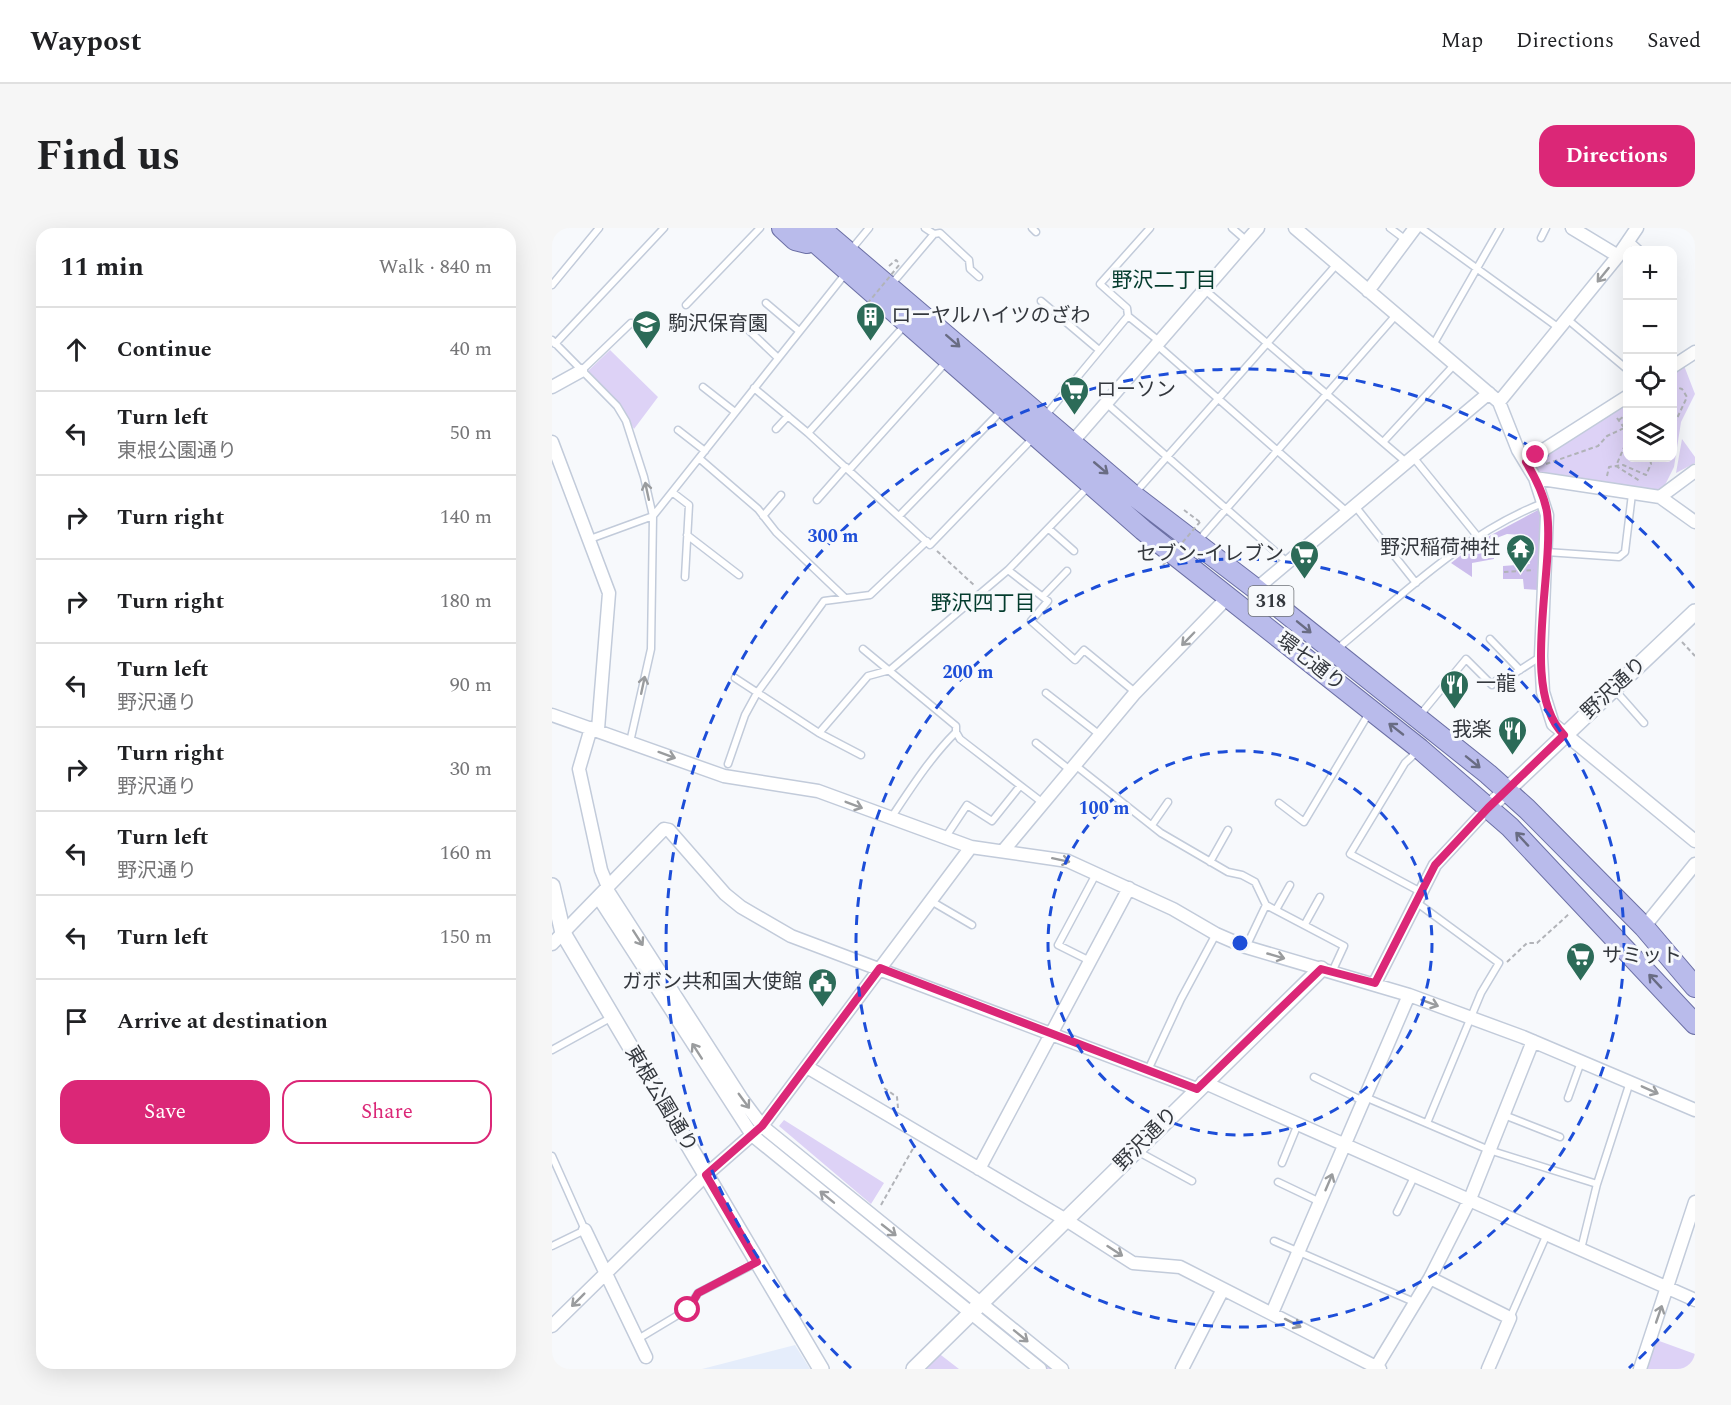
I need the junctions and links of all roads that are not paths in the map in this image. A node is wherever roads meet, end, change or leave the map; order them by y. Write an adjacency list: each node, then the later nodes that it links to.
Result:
1 (599, 228): 34 (lane)
2 (664, 228): 47 (lane)
3 (760, 228): 39 (lane)
4 (782, 228): 20 (main road)
5 (799, 228): 20 (main road, 環七通り / 318)
6 (869, 228): 27 (lane)
7 (926, 228): 21 (lane)
8 (1150, 228): 41 (lane)
9 (1232, 228): 25 (lane)
10 (1258, 228): 25 (street)
11 (1295, 228): 29 (street)
12 (1390, 228): 23 (lane)
13 (1415, 228): 23 (street)
14 (1421, 228): 30 (lane)
15 (1500, 228): 30 (lane)
16 (1546, 228): 22 (lane)
17 (1572, 228): 19 (street)
18 (1637, 228): 24 (street)
19 (1588, 232): 28 (street)
20 (823, 234): 27 (main road, 環七通り / 318); 31 (main road, 環七通り / 318)
21 (934, 234): 32 (lane); 33 (lane)
22 (1541, 238)
23 (1406, 240): 36 (street)
24 (1629, 240): 26 (lane); 28 (street)
25 (1247, 241): 35 (street)
26 (1636, 246)
27 (849, 252): 33 (main road, 環七通り / 318)
28 (1618, 256): 45 (street, one-way to 45)
29 (1337, 264): 36 (street); 49 (lane)
30 (1478, 270): 45 (lane); 50 (lane)
31 (847, 273): 44 (main road, 環七通り / 318); 46 (lane)
32 (979, 277)
33 (888, 278): 71 (main road, 環七通り / 318, one-way to 71)
34 (552, 285)
35 (1205, 290): 48 (street); 49 (lane)
36 (1368, 291): 40 (street)
37 (1041, 301): 51 (lane)
38 (766, 303): 46 (lane)
39 (686, 305)
40 (1396, 315): 50 (street); 63 (lane)
41 (1128, 316): 48 (lane); 51 (lane)
42 (738, 320): 53 (lane)
43 (631, 323): 58 (lane)
44 (908, 323): 54 (main road, 環七通り / 318); 74 (lane)
45 (1563, 324): 57 (lane); 67 (street)
46 (799, 331): 53 (lane)
47 (553, 342): 58 (lane)
48 (1158, 342): 64 (lane); 66 (street)
49 (1266, 343): 63 (lane); 64 (lane)
50 (1432, 346): 56 (street)
51 (1099, 350): 71 (lane)
52 (1695, 352): 55 (street)
53 (778, 358): 61 (lane)
54 (948, 359): 68 (main road, 環七通り / 318); 86 (lane)
55 (1677, 364)
56 (1454, 365): 62 (street); 76 (lane)
57 (1623, 366)
58 (580, 371): 59 (street); 100 (lane, one-way to 58)
59 (552, 387)
60 (703, 387): 69 (lane)
61 (754, 388): 69 (lane); 70 (lane)
62 (1489, 393): 67 (street); 84 (street)
63 (1327, 394): 76 (lane); 79 (lane)
64 (1216, 399): 79 (lane); 81 (lane)
65 (1623, 399): 85 (street)
66 (1106, 402): 78 (street); 81 (lane)
67 (1499, 402): 85 (street)
68 (1003, 409): 75 (main road, 環七通り / 318); 99 (lane)
69 (735, 412): 80 (lane)
70 (788, 416): 72 (lane); 74 (lane)
71 (1043, 418): 78 (main road, 環七通り / 318)
72 (776, 429)
73 (678, 430): 80 (lane)
74 (808, 433): 86 (lane)
75 (1034, 437): 82 (main road, 環七通り / 318); 108 (lane)
76 (1384, 441): 84 (lane)
77 (552, 442): 106 (street)
78 (1072, 442): 82 (street); 93 (main road, 環七通り / 318, one-way to 93)
79 (1276, 449): 97 (lane); 98 (lane)
80 (705, 451): 83 (lane)
81 (1167, 455): 93 (lane); 97 (lane)
82 (1058, 458): 89 (main road, 環七通り / 318)
83 (700, 459): 91 (lane); 101 (lane)
84 (1410, 460): 98 (street); 105 (lane)
85 (1526, 462): 88 (street)
86 (848, 469): 95 (lane); 99 (lane)
87 (1695, 471): 94 (street)
88 (1535, 478): 90 (street); 96 (street)
89 (1090, 486): 103 (lane); 120 (main road, 環七通り / 318)
90 (1631, 487): 94 (street); 110 (lane)
91 (672, 492): 100 (lane); 104 (lane)
92 (782, 495): 101 (lane)
93 (1133, 495): 107 (main road, 環七通り / 318)
94 (1660, 497): 102 (street)
95 (817, 500)
96 (1545, 502): 105 (lane); 110 (street)
97 (1226, 507): 107 (lane); 111 (lane)
98 (1352, 509): 111 (street); 116 (lane)
99 (900, 515): 108 (lane)
100 (652, 516): 106 (lane); 142 (lane, one-way to 100)
101 (763, 516): 119 (lane)
102 (1695, 522)
103 (1049, 529): 109 (lane); 112 (lane)
104 (687, 535): 114 (lane); 115 (lane)
105 (1478, 537): 116 (lane)
106 (590, 539): 137 (street)
107 (1196, 542): 117 (main road, 環七通り / 318)
108 (929, 543): 119 (lane)
109 (1074, 551)
110 (1546, 552): 125 (street)
111 (1288, 562): 117 (street)
112 (1008, 570): 118 (lane); 126 (lane)
113 (1067, 571): 118 (lane)
114 (739, 575)
115 (685, 577)
116 (1416, 583): 124 (lane)
117 (1256, 589): 124 (main road, 環七通り / 318, one-way to 124)
118 (1043, 596): 132 (lane)
119 (844, 597): 130 (lane)
120 (1228, 597): 132 (street, one-way to 132); 133 (main road, 環七通り / 318)
121 (1695, 612): 129 (street, 野沢通り)
122 (1490, 639): 127 (lane)
123 (863, 649): 126 (lane)
124 (1334, 651): 135 (main road, 環七通り / 318)
125 (1541, 656): 127 (lane); 141 (street)
126 (890, 670): 138 (lane); 139 (lane)
127 (1520, 670): 135 (lane)
128 (735, 678): 130 (lane)
129 (1613, 688): 136 (lane); 141 (street, 野沢通り)
130 (757, 693): 139 (lane); 146 (lane)
131 (1046, 693): 140 (lane)
132 (1135, 693): 140 (street)
133 (1371, 710): 144 (main road, 環七通り / 318, one-way to 133); 151 (lane)
134 (552, 715): 137 (street)
135 (1418, 717): 149 (main road, 環七通り / 318, one-way to 149)
136 (1644, 723)
137 (595, 728): 142 (street); 167 (street)
138 (956, 732): 148 (lane); 154 (lane)
139 (819, 733): 145 (lane)
140 (1100, 735): 147 (street)
141 (1564, 735): 149 (street, 野沢通り); 158 (street)
142 (630, 742): 154 (street, one-way to 154)
143 (1036, 743): 147 (lane)
144 (1420, 749): 153 (main road, 環七通り / 318); 168 (lane)
145 (861, 755)
146 (728, 764)
147 (1072, 768): 152 (street); 155 (lane)
148 (1020, 786): 152 (lane); 157 (lane)
149 (1506, 790): 153 (street, 野沢通り); 175 (main road, 環七通り / 318)
150 (1168, 802): 155 (lane)
151 (1279, 803)
152 (1043, 804): 160 (street)
153 (1488, 808): 168 (street, 野沢通り); 187 (main road, 環七通り / 318, one-way to 153)
154 (891, 819): 157 (street)
155 (1152, 825): 161 (lane)
156 (1228, 831): 161 (lane)
157 (944, 839): 159 (street)
158 (1695, 841)
159 (971, 847): 160 (street); 170 (street)
160 (1003, 850): 163 (street, one-way to 163)
161 (1210, 862): 171 (lane)
162 (1695, 864): 175 (street)
163 (1096, 874): 166 (street); 179 (lane)
164 (1290, 885): 172 (lane)
165 (552, 886): 177 (street, 東根公園通り)
166 (1130, 888): 176 (street); 179 (street)
167 (605, 890): 177 (street); 180 (street); 203 (street, one-way to 203); 204 (street, one-way to 167)
168 (1417, 896): 182 (street, 野沢通り); 186 (lane)
169 (1320, 897): 173 (lane)
170 (931, 901): 174 (lane); 180 (street)
171 (1266, 905): 172 (lane); 178 (lane)
172 (1277, 908): 173 (lane)
173 (1305, 924): 181 (lane)
174 (972, 925)
175 (1644, 927): 183 (main road, 環七通り / 318)
176 (1216, 934): 178 (street); 193 (lane)
177 (557, 939): 185 (street, 東根公園通り)
178 (1246, 947): 181 (street, one-way to 181)
179 (1090, 962): 188 (street)
180 (880, 968): 188 (street); 192 (street)
181 (1327, 971): 182 (street); 196 (street, 野沢通り)
182 (1375, 983): 184 (street)
183 (1695, 987)
184 (1409, 995): 186 (street, one-way to 186); 198 (street)
185 (613, 1017): 190 (lane); 212 (street, 東根公園通り)
186 (1470, 1019): 189 (street); 201 (lane)
187 (1695, 1024)
188 (1052, 1035): 193 (street); 211 (street)
189 (1533, 1041): 191 (street); 200 (street)
190 (552, 1050)
191 (1581, 1061): 195 (street); 197 (lane)
192 (807, 1067): 203 (street); 211 (street)
193 (1148, 1070): 196 (street)
194 (1314, 1077): 198 (lane)
195 (1631, 1082): 199 (street, one-way to 199); 216 (lane)
196 (1200, 1085): 202 (street); 207 (street, 野沢通り)
197 (1568, 1098)
198 (1364, 1099): 201 (lane); 206 (street)
199 (1695, 1110)
200 (1504, 1115): 205 (lane); 208 (street)
201 (1427, 1123): 208 (lane)
202 (1298, 1124): 206 (street); 210 (lane)
203 (762, 1126): 204 (street); 235 (street, one-way to 235)
204 (752, 1135): 212 (street); 235 (street, one-way to 204)
205 (1560, 1137)
206 (1344, 1145): 213 (street); 218 (street, one-way to 206)
207 (1135, 1150): 214 (lane); 221 (street, 野沢通り)
208 (1489, 1150): 216 (lane); 217 (street)
209 (552, 1155): 222 (lane)
210 (1282, 1164)
211 (979, 1169): 221 (street)
212 (706, 1175): 228 (street, 東根公園通り); 229 (street)
213 (1415, 1175): 217 (street); 220 (lane)
214 (1192, 1181)
215 (1278, 1182): 218 (lane)
216 (1597, 1184): 226 (lane)
217 (1470, 1199): 223 (street); 230 (street)
218 (1320, 1202): 227 (street)
219 (1695, 1202): 231 (street)
220 (1397, 1212)
221 (1066, 1220): 232 (street, one-way to 232); 235 (street, 野沢通り)
222 (585, 1230): 225 (lane); 229 (street)
223 (1547, 1234): 226 (street); 237 (lane)
224 (1274, 1241): 227 (lane)
225 (552, 1246)
226 (1581, 1249): 231 (street)
227 (1299, 1251): 234 (lane); 236 (street)
228 (757, 1262): 239 (lane); 242 (street, 東根公園通り)
229 (605, 1274): 238 (street, one-way to 238); 239 (street)
230 (1430, 1278): 234 (street); 237 (street)
231 (1668, 1288): 233 (street); 248 (street, one-way to 231)
232 (1223, 1289): 236 (street); 246 (street)
233 (1695, 1300)
234 (1414, 1302): 241 (street)
235 (976, 1307): 243 (street, 野沢通り); 244 (street); 245 (street, one-way to 245)
236 (1272, 1313): 241 (street, one-way to 241)
237 (1510, 1318): 247 (street)
238 (552, 1326)
239 (637, 1340): 240 (street)
240 (646, 1357)
241 (1377, 1368)
242 (821, 1369)
243 (914, 1369)
244 (1040, 1369)
245 (1062, 1369)
246 (1182, 1369)
247 (1488, 1369)
248 (1640, 1369)

